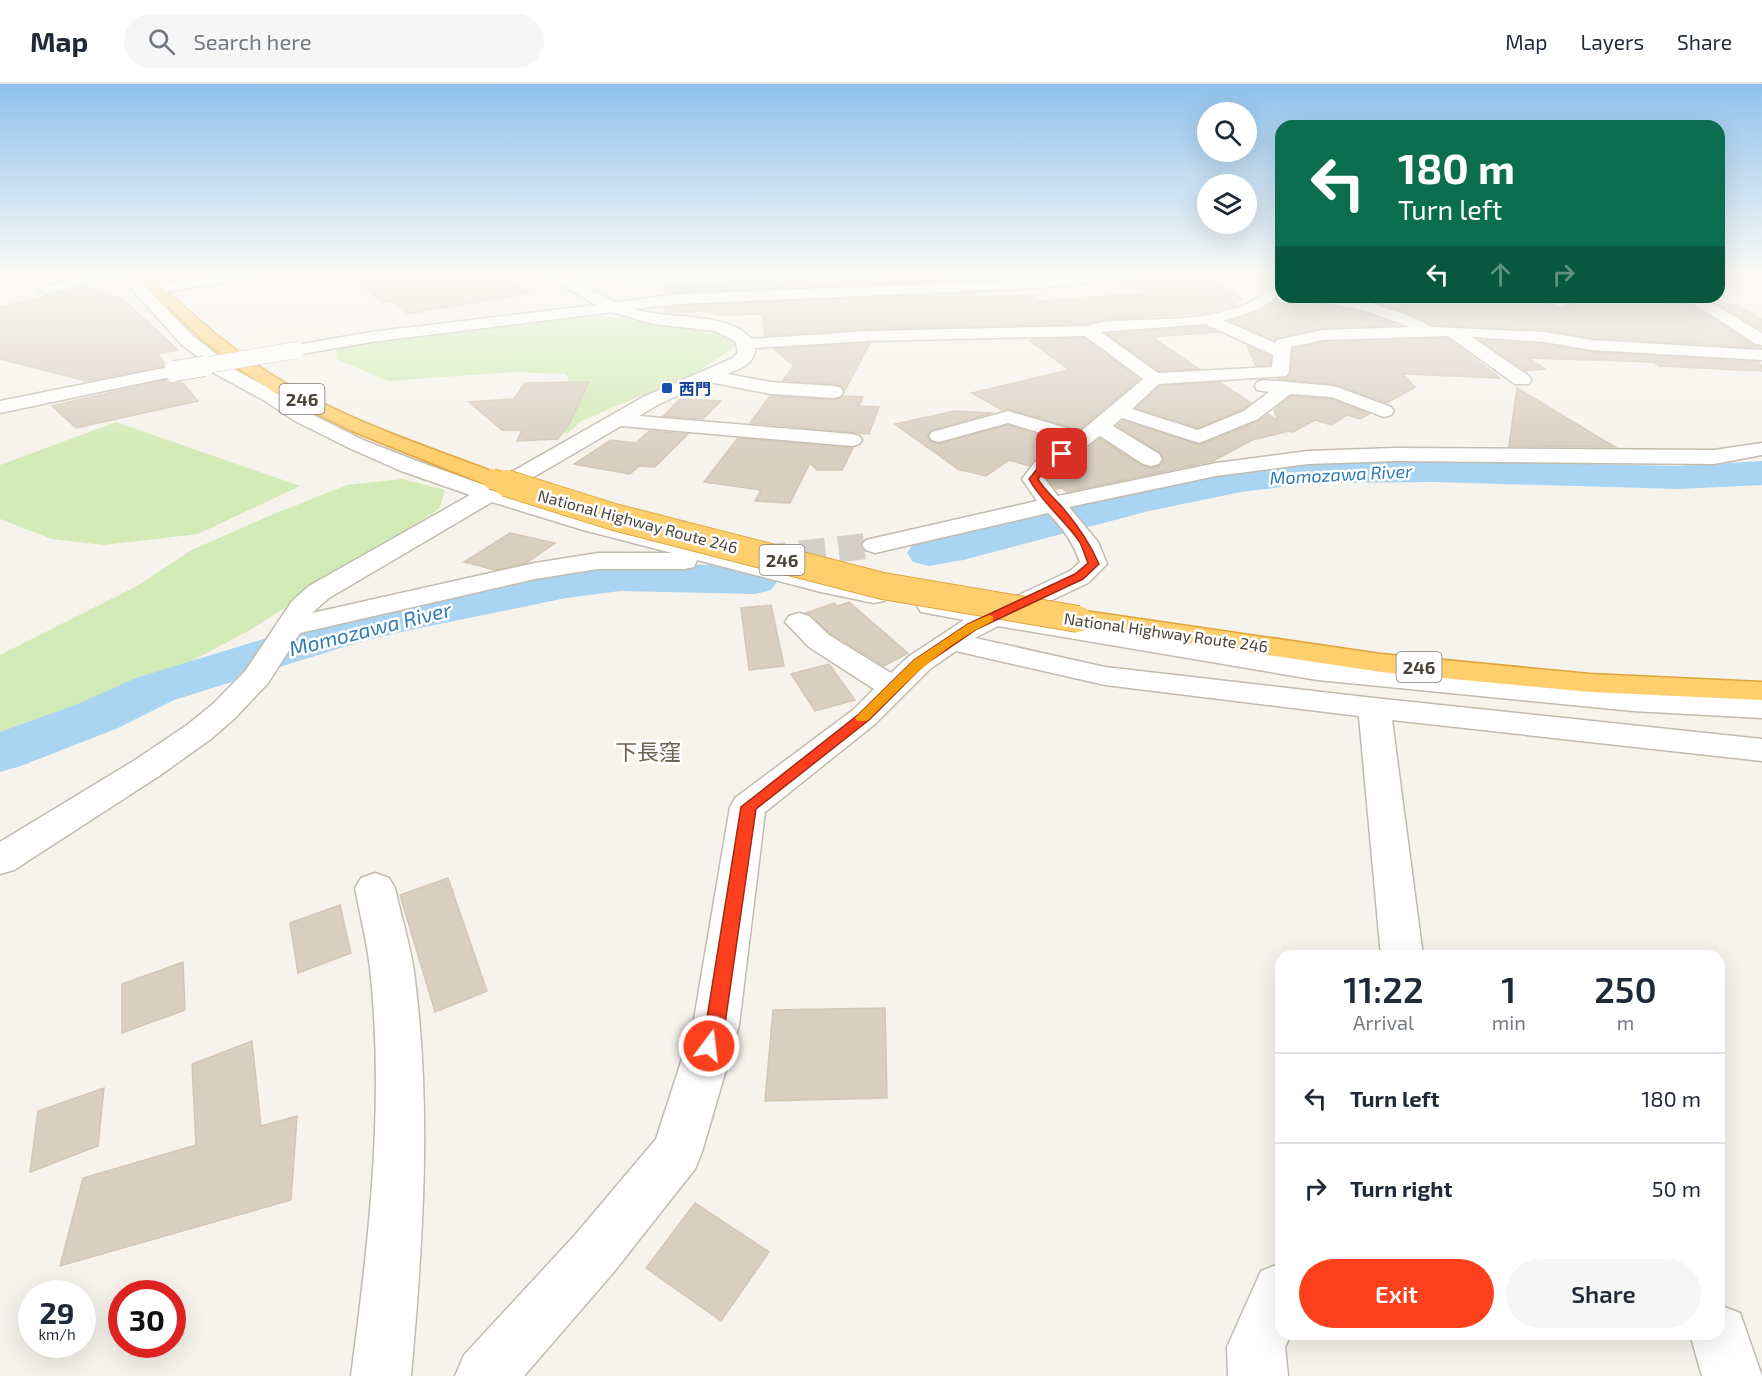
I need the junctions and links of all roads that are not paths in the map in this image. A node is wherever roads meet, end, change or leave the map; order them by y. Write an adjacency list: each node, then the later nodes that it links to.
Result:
1 (182, 334): 36 (street)
2 (212, 334): 36 (highway, National Highway Route 246 / 246)
3 (399, 334): 21 (street, bridge)
4 (738, 334): 13 (street)
5 (962, 334): 11 (street)
6 (1093, 334): 19 (street)
7 (1240, 334): 14 (street)
8 (1342, 334): 14 (street)
9 (1457, 334): 20 (street)
10 (1502, 334): 15 (street)
11 (868, 336): 13 (street)
12 (247, 339): 16 (highway, 246)
13 (746, 344): 17 (street)
14 (1281, 352): 18 (street)
15 (1762, 355)
16 (293, 369)
17 (705, 376): 23 (street); 29 (street)
18 (1218, 376): 19 (street); 22 (street)
19 (1154, 379): 26 (street)
20 (1522, 380)
21 (94, 386): 24 (street); 25 (street)
22 (1286, 388): 26 (street); 27 (street)
23 (834, 392)
24 (108, 404)
25 (1, 405)
26 (1119, 411): 30 (street)
27 (1384, 411)
28 (370, 412): 34 (highway)
29 (619, 420): 32 (street); 36 (street)
30 (1091, 433): 31 (street); 35 (street); 37 (street)
31 (939, 436)
32 (852, 440)
33 (1762, 449): 37 (street)
34 (466, 450)
35 (1151, 459)
36 (497, 475): 40 (highway, National Highway Route 246 / 246, bridge); 41 (street); 43 (street)
37 (1056, 507): 38 (street); 41 (street)
38 (875, 545)
39 (723, 562): 43 (street)
40 (1084, 610): 45 (highway, National Highway Route 246 / 246); 47 (highway, National Highway Route 246 / 246)
41 (991, 618): 44 (street); 49 (street)
42 (799, 622): 46 (street)
43 (286, 631): 51 (street)
44 (951, 641): 46 (street); 48 (street)
45 (1762, 670)
46 (893, 688): 57 (street)
47 (1762, 691)
48 (1374, 708): 50 (street); 53 (street)
49 (1762, 708)
50 (1762, 750)
51 (0, 860)
52 (375, 888): 56 (street)
53 (1401, 950)
54 (1275, 1304): 58 (street)
55 (1721, 1340): 59 (street)
56 (381, 1376)
57 (485, 1376)
58 (1258, 1376)
59 (1732, 1376)

